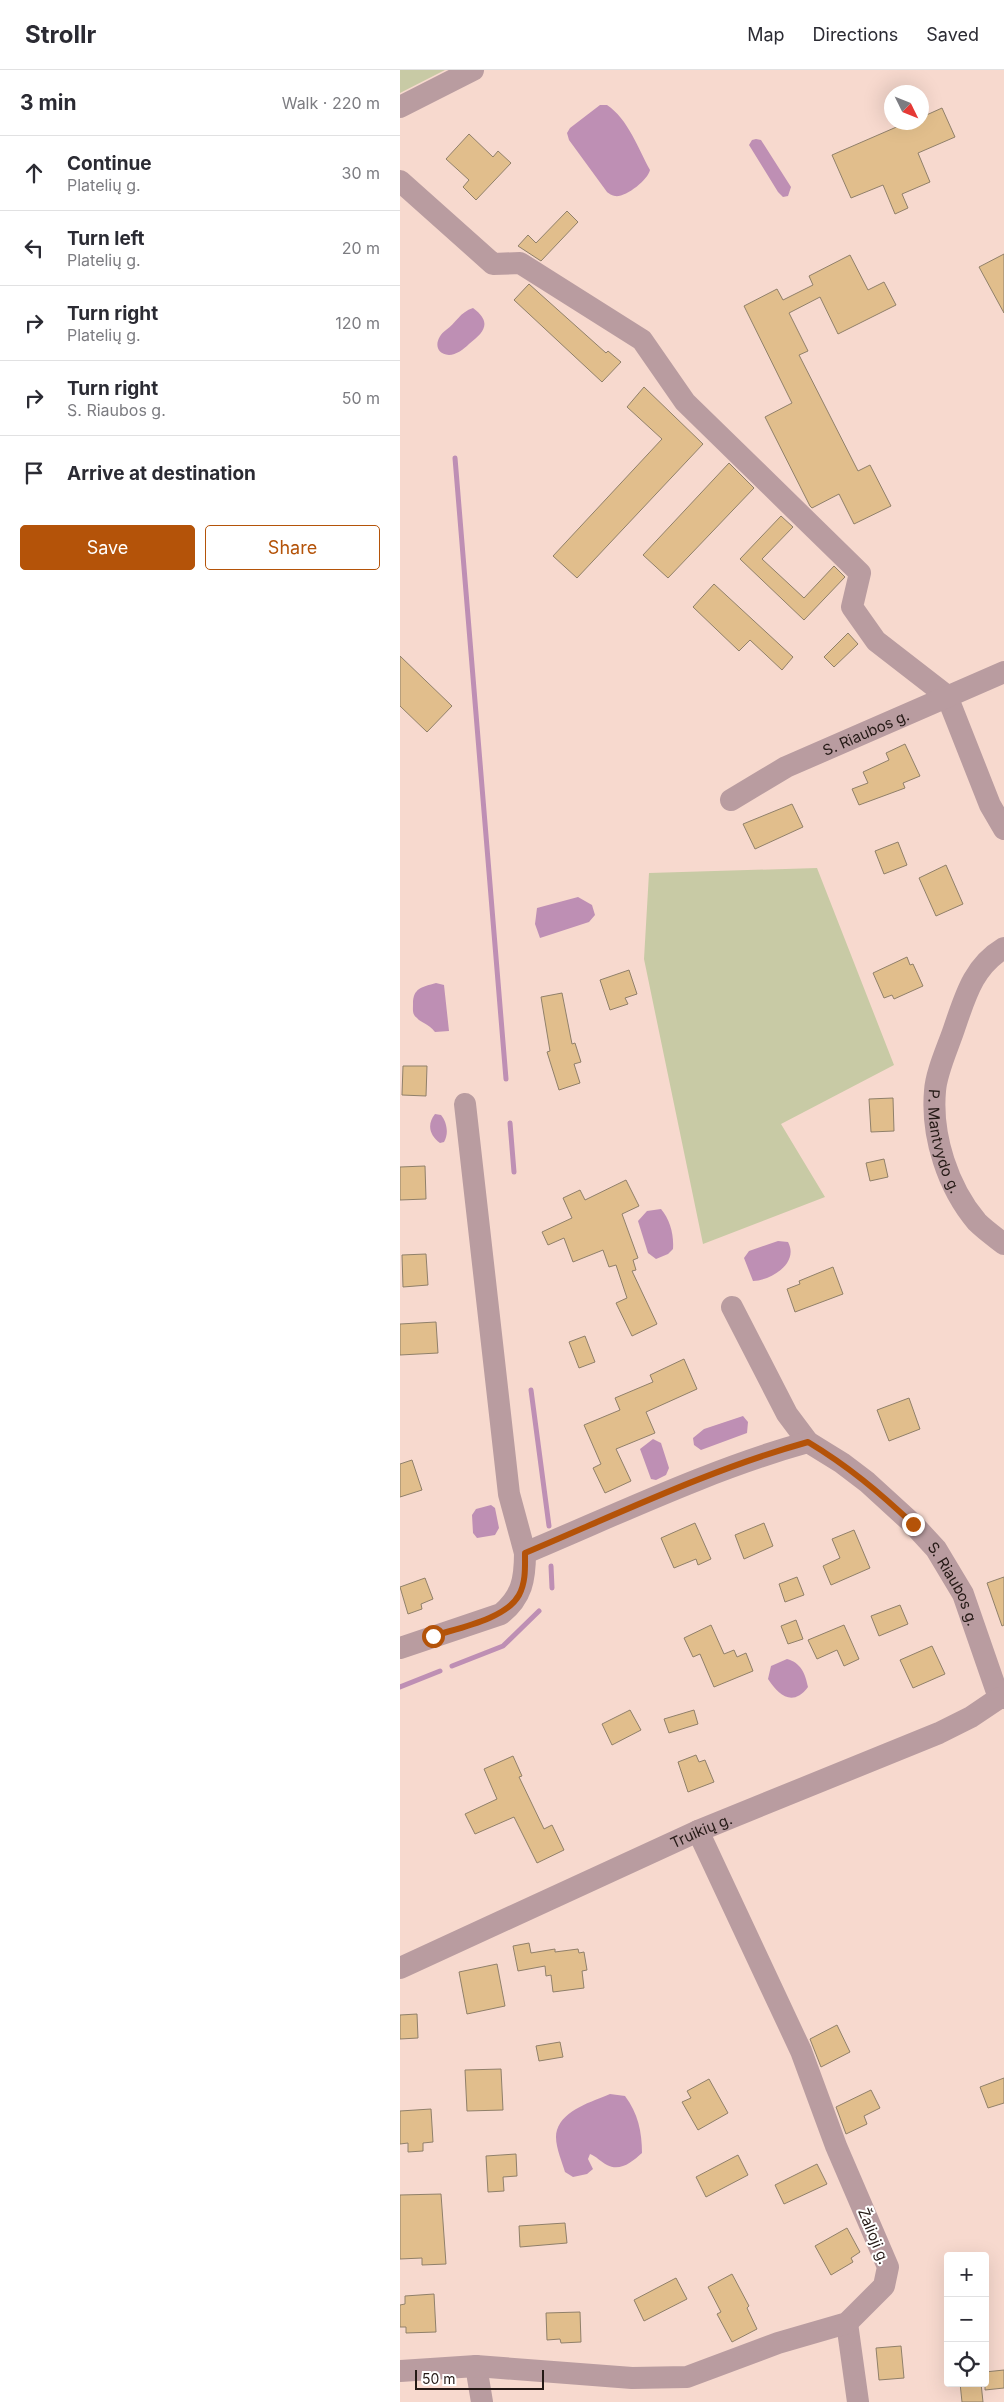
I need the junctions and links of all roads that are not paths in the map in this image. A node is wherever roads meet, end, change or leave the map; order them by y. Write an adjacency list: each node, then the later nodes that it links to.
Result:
1 (473, 70): 2 (street)
2 (400, 107)
3 (400, 181): 5 (street)
4 (1004, 672): 5 (street, S. Riaubos g.)
5 (947, 696): 6 (street, S. Riaubos g.); 7 (street)
6 (731, 800)
7 (1004, 829)
8 (1004, 948): 10 (street, P. Mantvydo g.)
9 (465, 1104): 13 (street)
10 (1004, 1244)
11 (732, 1307): 12 (street, S. Riaubos g.)
12 (808, 1442): 13 (street); 15 (street, S. Riaubos g.)
13 (525, 1553): 14 (street)
14 (400, 1648)
15 (1002, 1698): 16 (street, Truikių g.)
16 (698, 1831): 17 (street, Truikių g.); 18 (street, Žalioji g.)
17 (400, 1968)
18 (847, 2322): 19 (street, Žalioji g.); 22 (street)
19 (476, 2366): 20 (street, Žalioji g.); 21 (street)
20 (400, 2371)
21 (482, 2402)
22 (858, 2402)

